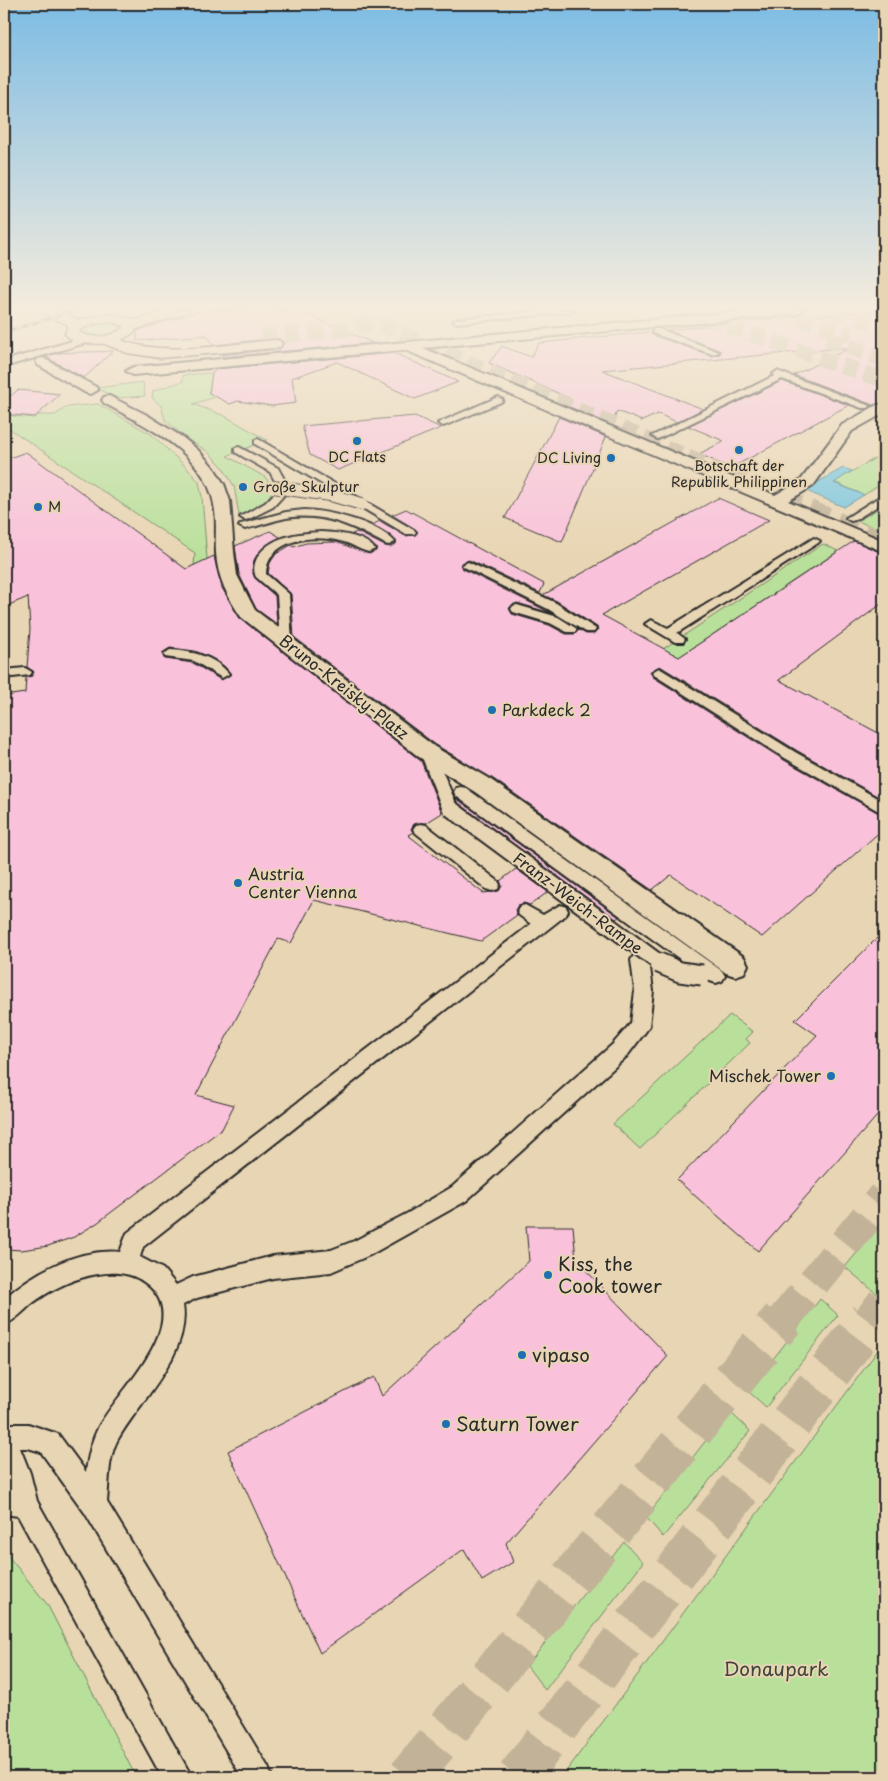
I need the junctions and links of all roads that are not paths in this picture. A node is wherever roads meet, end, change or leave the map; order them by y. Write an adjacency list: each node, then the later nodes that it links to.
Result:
1 (519, 393): 14 (street)
2 (743, 393): 9 (lane)
3 (829, 393): 6 (lane)
4 (109, 400): 27 (street, Bruno-Kreisky-Platz)
5 (498, 400): 8 (lane)
6 (865, 406)
7 (882, 408): 14 (street)
8 (443, 423)
9 (657, 436)
10 (258, 442): 15 (lane)
11 (239, 450): 12 (lane)
12 (277, 487): 15 (lane, bridge); 17 (lane)
13 (884, 497): 16 (lane)
14 (776, 501): 22 (street)
15 (362, 504): 19 (lane)
16 (851, 518)
17 (244, 522): 18 (lane)
18 (372, 532): 19 (lane); 21 (lane)
19 (410, 532)
20 (814, 541): 26 (lane)
21 (390, 542)
22 (884, 547)
23 (369, 549): 27 (lane)
24 (468, 564): 25 (lane)
25 (517, 608)
26 (651, 624)
27 (286, 642): 33 (street, Bruno-Kreisky-Platz)
28 (170, 654): 32 (lane)
29 (25, 672): 31 (lane)
30 (659, 672): 34 (lane)
31 (4, 674)
32 (222, 674)
33 (427, 752): 41 (street, Bruno-Kreisky-Platz); 41 (lane, Franz-Weich-Rampe, bridge)
34 (884, 809)
35 (421, 830): 36 (lane)
36 (492, 885)
37 (525, 911): 39 (lane)
38 (560, 911): 39 (lane)
39 (542, 924): 42 (lane)
40 (640, 960): 43 (lane)
41 (718, 972)
42 (127, 1262): 43 (lane); 44 (lane)
43 (173, 1299): 47 (lane)
44 (4, 1314)
45 (4, 1436): 46 (lane); 47 (lane)
46 (14, 1503): 48 (lane)
47 (94, 1504): 49 (lane)
48 (178, 1777)
49 (258, 1777)

